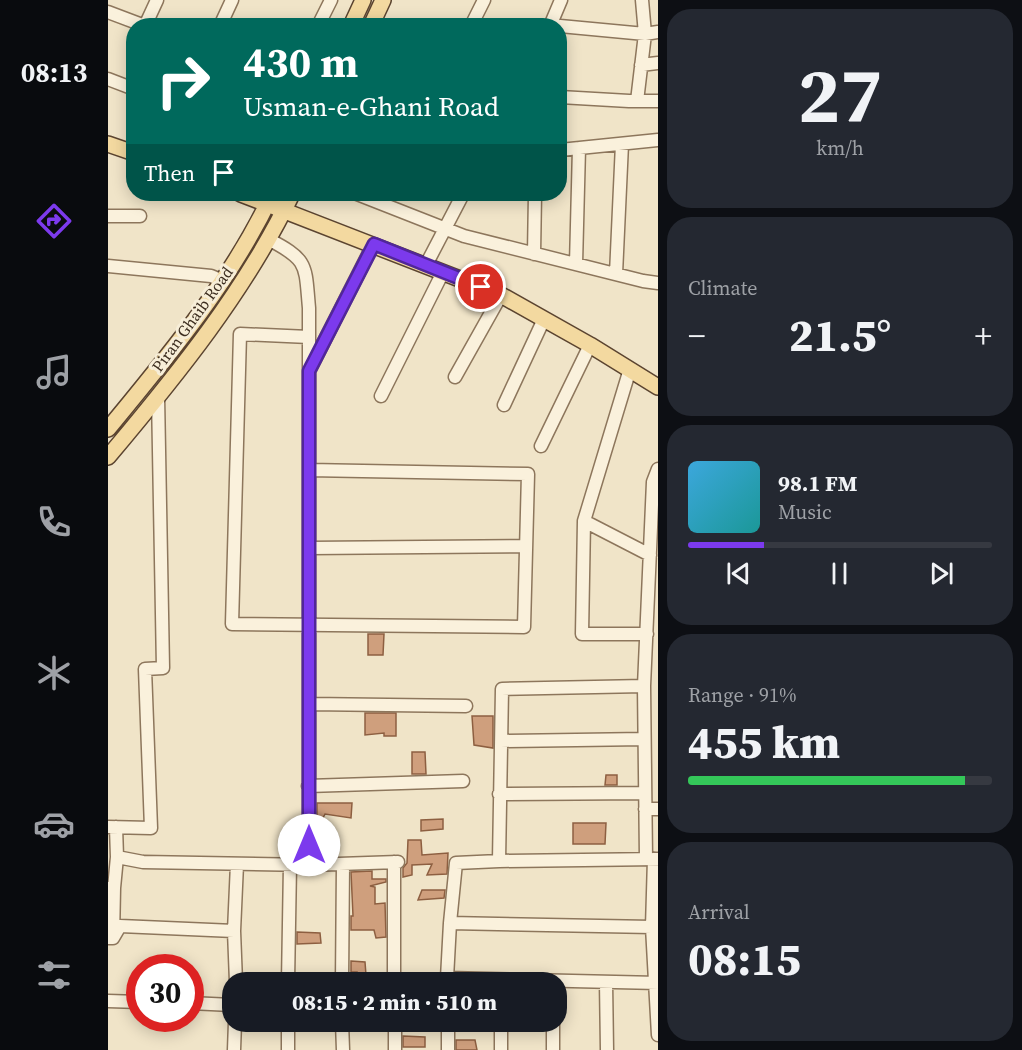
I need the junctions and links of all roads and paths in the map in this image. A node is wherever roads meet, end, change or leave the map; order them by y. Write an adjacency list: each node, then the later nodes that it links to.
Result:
1 (157, 0): 10 (street)
2 (232, 0): 11 (street)
3 (331, 0): 12 (street)
4 (363, 0): 13 (main road)
5 (383, 0): 14 (main road)
6 (484, 0): 15 (street)
7 (561, 0): 16 (street)
8 (642, 0): 19 (street)
9 (108, 12): 17 (street)
10 (149, 18)
11 (224, 18)
12 (322, 18)
13 (355, 18)
14 (375, 18)
15 (475, 18)
16 (554, 18)
17 (126, 19)
18 (567, 27): 19 (street)
19 (651, 33): 21 (street)
20 (657, 63): 21 (street)
21 (641, 65): 25 (street)
22 (108, 79): 23 (street)
23 (126, 86)
24 (567, 97): 25 (street)
25 (637, 101): 26 (street)
26 (657, 101)
27 (657, 140): 29 (street)
28 (108, 144): 32 (main road)
29 (622, 144): 30 (street); 50 (street)
30 (579, 148): 31 (street); 46 (street)
31 (567, 149)
32 (126, 150)
33 (269, 201): 51 (main road, Piran Ghaib Road)
34 (273, 201): 39 (main road)
35 (289, 201): 39 (main road, Piran Ghaib Road)
36 (375, 201): 42 (street)
37 (459, 201): 42 (street)
38 (535, 201): 45 (street)
39 (285, 210): 43 (main road, Piran Ghaib Road); 44 (main road)
40 (108, 216): 41 (street)
41 (140, 216)
42 (445, 228): 45 (street); 47 (street)
43 (268, 240): 55 (street); 61 (main road, Piran Ghaib Road)
44 (374, 244): 47 (main road); 58 (street)
45 (534, 254): 46 (street)
46 (576, 264): 50 (street)
47 (426, 265): 49 (main road)
48 (108, 266): 51 (street)
49 (443, 272): 53 (main road); 62 (street)
50 (616, 274): 52 (street)
51 (223, 281): 64 (main road, Piran Ghaib Road)
52 (657, 283)
53 (501, 295): 54 (main road); 59 (street)
54 (544, 319): 56 (main road); 63 (street)
55 (309, 337): 58 (street); 73 (street)
56 (590, 345): 57 (main road); 65 (street)
57 (630, 369): 60 (main road); 69 (street)
58 (309, 371): 68 (street)
59 (455, 377)
60 (657, 387)
61 (158, 396): 66 (main road, Piran Ghaib Road); 86 (street)
62 (381, 396)
63 (504, 405)
64 (108, 429)
65 (541, 446)
66 (108, 457)
67 (657, 469): 72 (street)
68 (309, 470): 70 (street); 71 (street)
69 (584, 521): 72 (street); 74 (street)
70 (526, 546): 71 (street); 73 (street)
71 (310, 548): 73 (street)
72 (650, 555): 74 (street)
73 (309, 625): 76 (street)
74 (650, 627): 75 (street)
75 (649, 680): 79 (street); 80 (street)
76 (310, 704): 77 (street); 82 (street)
77 (466, 706)
78 (657, 733): 79 (street)
79 (644, 736): 80 (street); 83 (street)
80 (501, 741): 84 (street)
81 (463, 781): 82 (street)
82 (308, 786): 93 (street)
83 (645, 793): 84 (street); 85 (street)
84 (499, 794): 89 (street)
85 (651, 809): 88 (street)
86 (112, 827): 87 (street)
87 (117, 857): 90 (street); 94 (street)
88 (652, 859): 89 (street); 96 (street)
89 (499, 861): 95 (street)
90 (237, 864): 92 (street); 97 (street)
91 (343, 864): 93 (street); 101 (street); 102 (street)
92 (290, 865): 93 (street); 100 (street)
93 (309, 865)
94 (111, 888): 98 (street)
95 (450, 923): 96 (street); 103 (street)
96 (652, 927): 106 (street)
97 (234, 931): 98 (street); 99 (street)
98 (110, 938)
99 (236, 972)
100 (288, 972)
101 (342, 972)
102 (394, 972)
103 (447, 972)
104 (567, 982): 105 (street)
105 (606, 982): 106 (street); 126 (street)
106 (656, 983): 118 (street)
107 (108, 1000): 108 (street)
108 (126, 1001)
109 (204, 1004): 110 (street)
110 (222, 1005)
111 (235, 1032): 119 (street)
112 (288, 1032): 120 (street)
113 (342, 1032): 121 (street)
114 (395, 1032): 122 (street)
115 (448, 1032): 123 (street)
116 (501, 1032): 124 (street)
117 (553, 1032): 125 (street)
118 (657, 1035)
119 (234, 1050)
120 (288, 1050)
121 (343, 1050)
122 (395, 1050)
123 (448, 1050)
124 (501, 1050)
125 (553, 1050)
126 (608, 1050)

